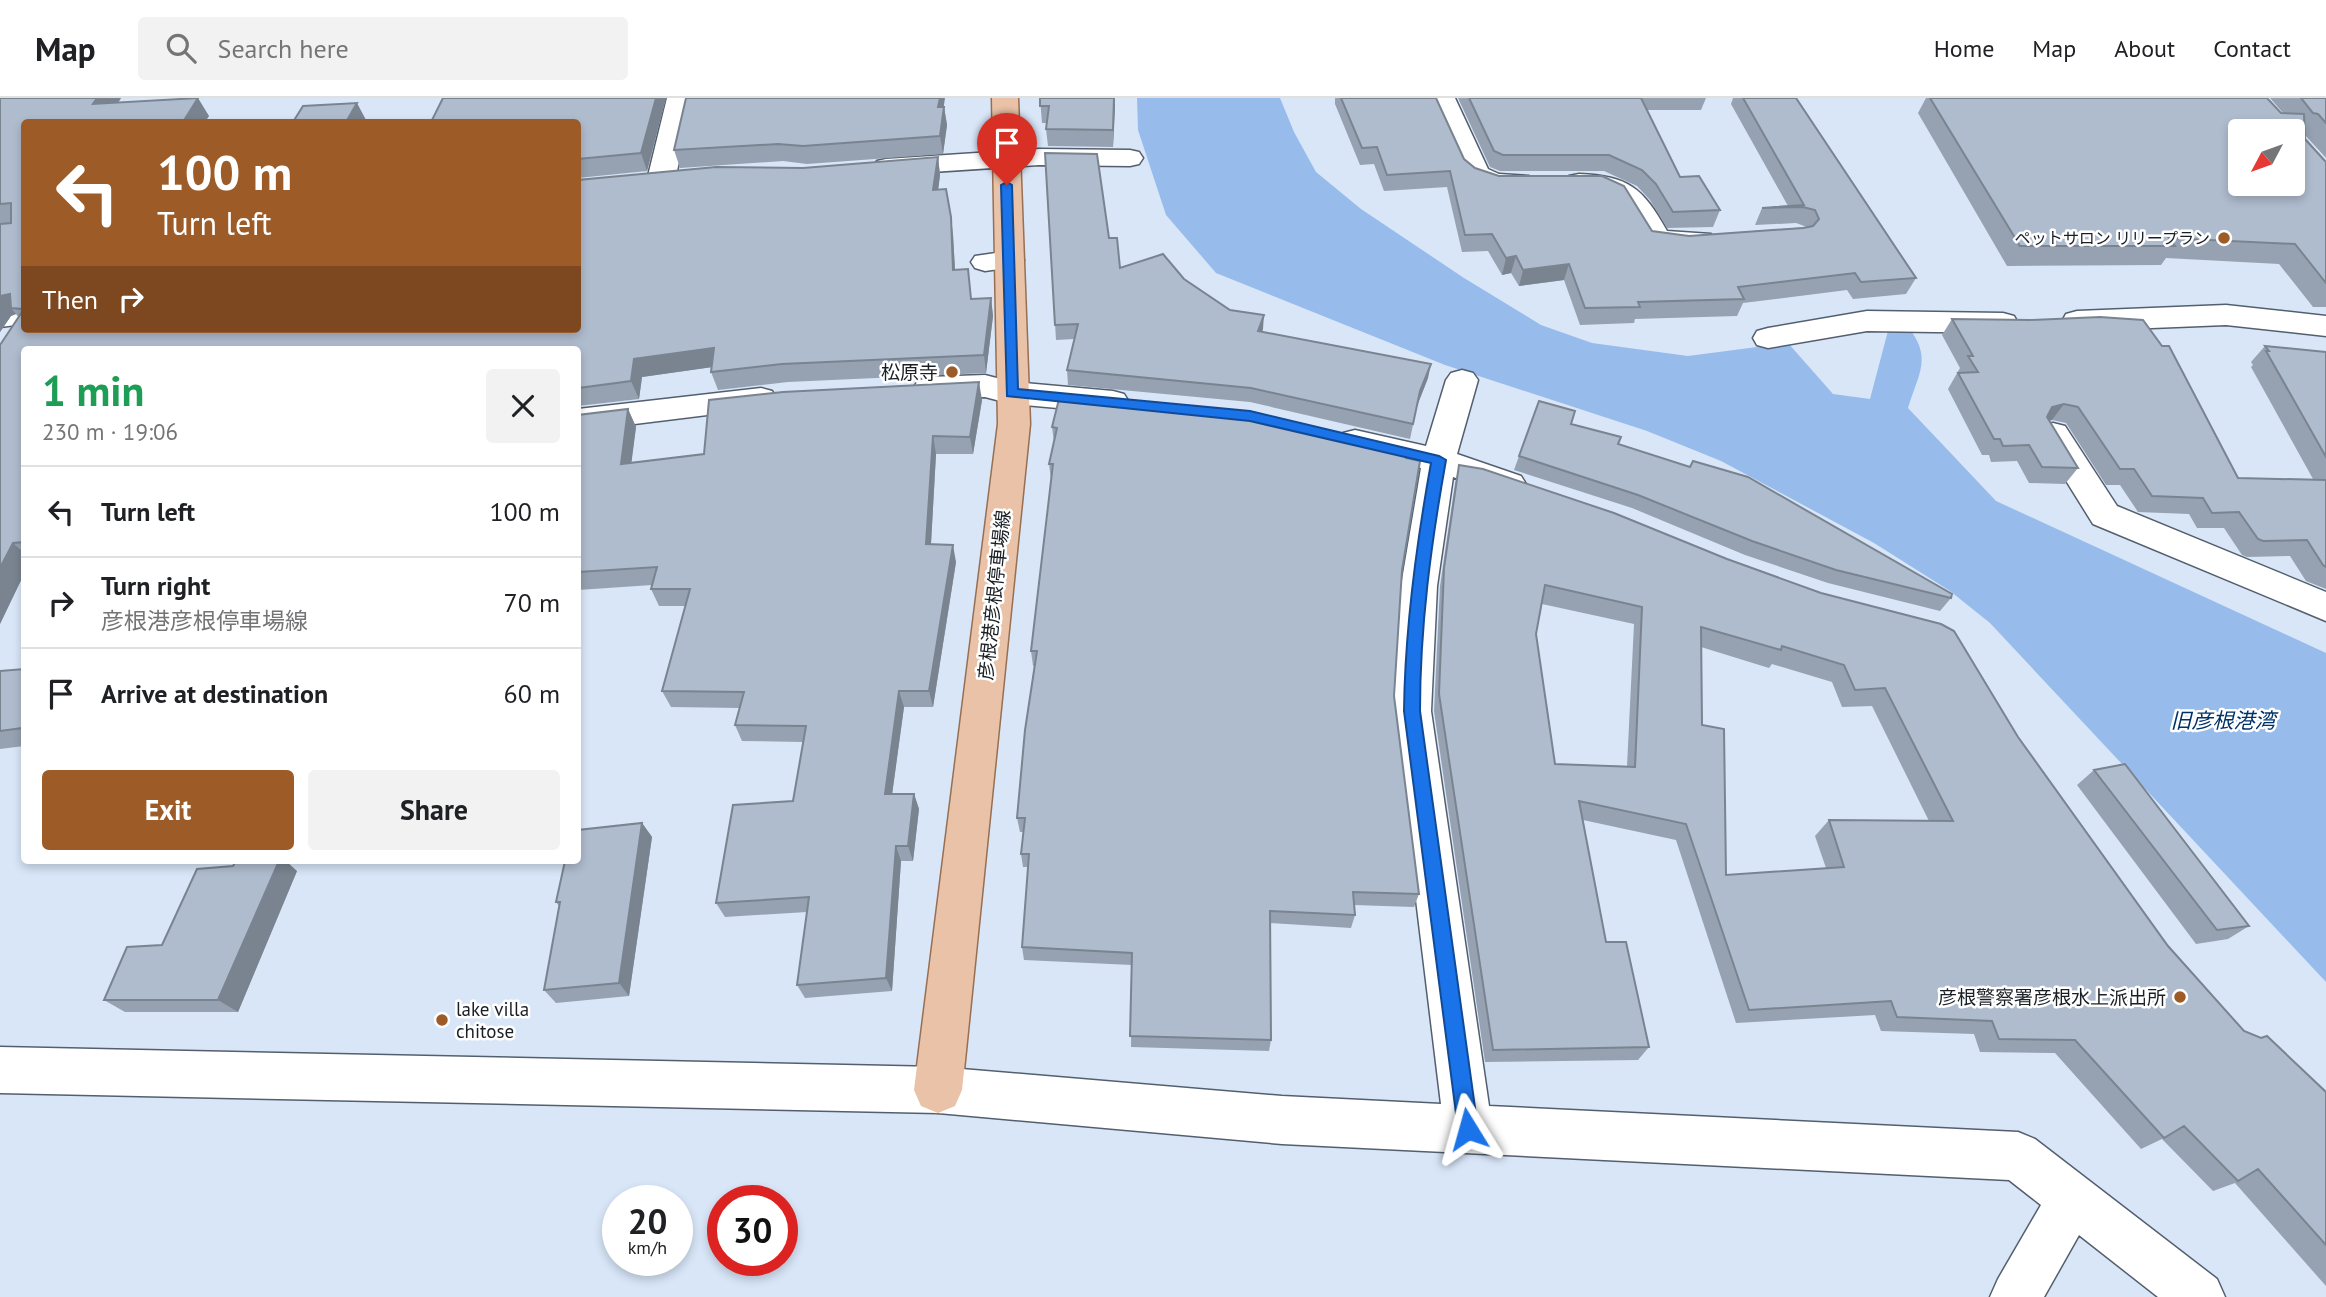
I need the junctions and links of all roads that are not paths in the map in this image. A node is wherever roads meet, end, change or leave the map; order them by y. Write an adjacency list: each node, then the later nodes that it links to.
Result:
1 (680, 98): 7 (street)
2 (1004, 98): 5 (main road, 彦根港彦根停車場線)
3 (1442, 98): 8 (street)
4 (1130, 158): 5 (street)
5 (1006, 160): 6 (street); 13 (main road, 彦根港彦根停車場線)
6 (860, 169)
7 (633, 183)
8 (1726, 238)
9 (2326, 326): 10 (street)
10 (1768, 338)
11 (1462, 380): 19 (street)
12 (903, 389): 13 (street)
13 (1012, 393): 15 (street); 23 (main road, 彦根港彦根停車場線)
14 (788, 396): 16 (street)
15 (1144, 405)
16 (581, 420)
17 (1325, 434): 19 (street)
18 (2053, 434): 21 (street)
19 (1439, 460): 20 (street); 24 (street)
20 (1542, 495)
21 (2326, 607)
22 (0, 1070): 23 (street)
23 (938, 1090): 24 (street)
24 (1468, 1129): 25 (street)
25 (2072, 1199): 26 (street); 27 (street)
26 (2016, 1297)
27 (2199, 1297)

